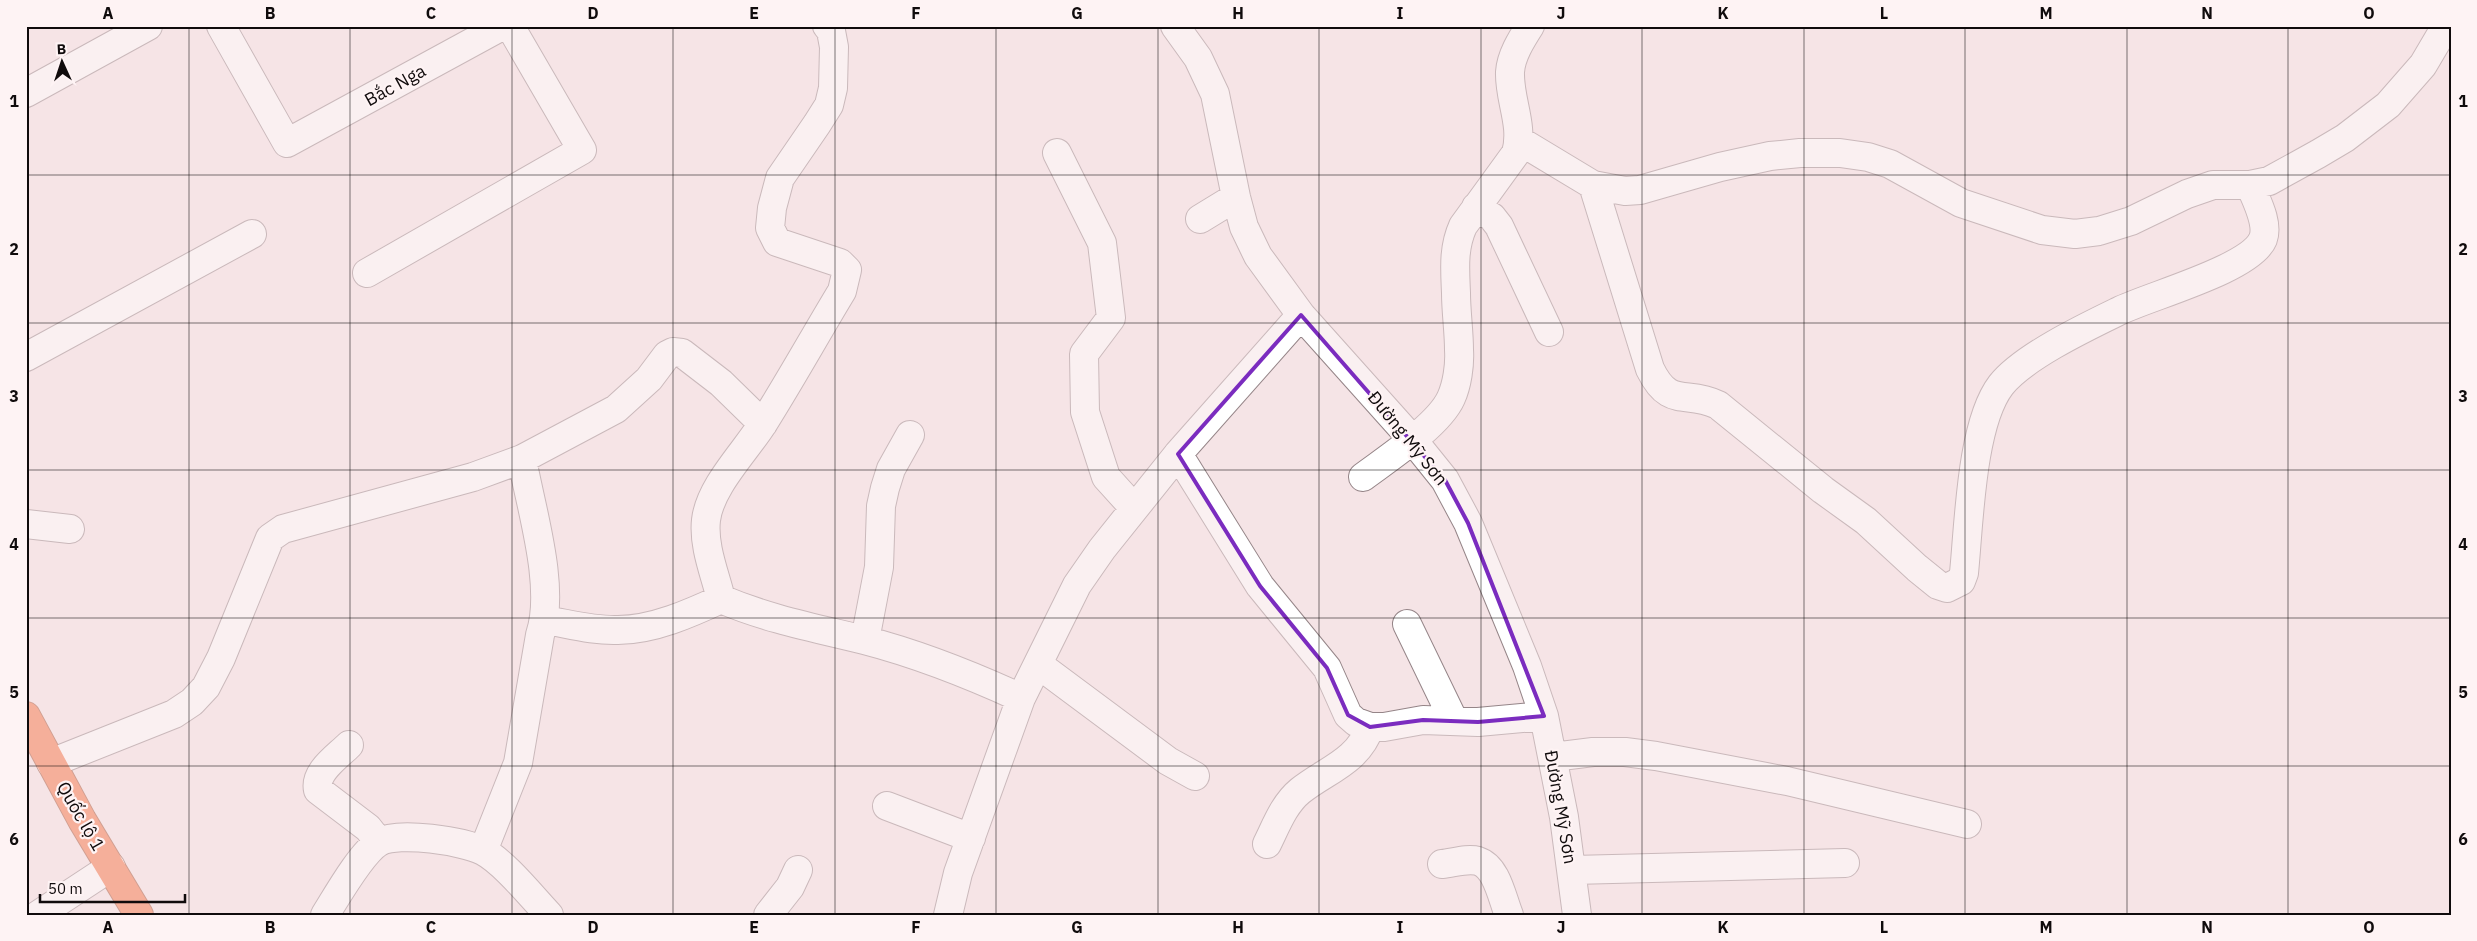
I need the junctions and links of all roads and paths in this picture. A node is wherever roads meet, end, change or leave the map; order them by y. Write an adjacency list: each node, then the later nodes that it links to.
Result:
1 (148, 26): 9 (street)
2 (221, 26): 3 (street, Bắc Nga)
3 (502, 26)
4 (510, 26): 18 (street)
5 (827, 26): 22 (street)
6 (1175, 26): 14 (street, Đường Mỹ Sơn)
7 (1530, 26): 10 (street)
8 (2446, 26): 13 (street)
9 (26, 93)
10 (1520, 141): 12 (street); 15 (street)
11 (1057, 153): 28 (street)
12 (1594, 185): 13 (street); 13 (street)
13 (2250, 185)
14 (1236, 197): 16 (street); 19 (street, Đường Mỹ Sơn)
15 (1476, 207): 20 (street); 24 (street)
16 (1200, 219)
17 (252, 234): 21 (street)
18 (367, 273)
19 (1301, 315): 24 (street, Đường Mỹ Sơn); 25 (street)
20 (1549, 332)
21 (26, 357)
22 (763, 424): 26 (street); 31 (street)
23 (910, 435): 34 (street)
24 (1412, 439): 27 (street); 38 (street, Đường Mỹ Sơn)
25 (1178, 454): 28 (street); 40 (street)
26 (522, 459): 32 (street); 43 (street)
27 (1363, 477)
28 (1134, 508): 35 (street)
29 (26, 524): 30 (street)
30 (70, 529)
31 (722, 599): 32 (street); 34 (street)
32 (545, 620): 50 (street)
33 (1407, 624): 39 (street)
34 (865, 640): 36 (street)
35 (1039, 665): 36 (street); 44 (street)
36 (1021, 698): 47 (street)
37 (26, 716): 43 (highway, Quốc lộ 1)
38 (1544, 716): 39 (street); 42 (street, Đường Mỹ Sơn)
39 (1454, 721): 40 (street)
40 (1370, 727): 49 (street)
41 (348, 745): 48 (street)
42 (1553, 757): 46 (street); 55 (street, Đường Mỹ Sơn)
43 (51, 763): 53 (highway, Quốc lộ 1)
44 (1195, 776)
45 (887, 806): 47 (street)
46 (1967, 824)
47 (970, 838): 61 (street)
48 (379, 842): 50 (street); 58 (street)
49 (1266, 844)
50 (483, 851): 59 (street)
51 (1845, 863): 55 (street)
52 (1442, 864): 62 (street)
53 (111, 867): 56 (street); 57 (highway, Quốc lộ 1)
54 (798, 870): 60 (street)
55 (1573, 870): 63 (street, Đường Mỹ Sơn)
56 (38, 915)
57 (139, 915)
58 (325, 915)
59 (549, 915)
60 (768, 915)
61 (948, 915)
62 (1509, 915)
63 (1578, 915)

